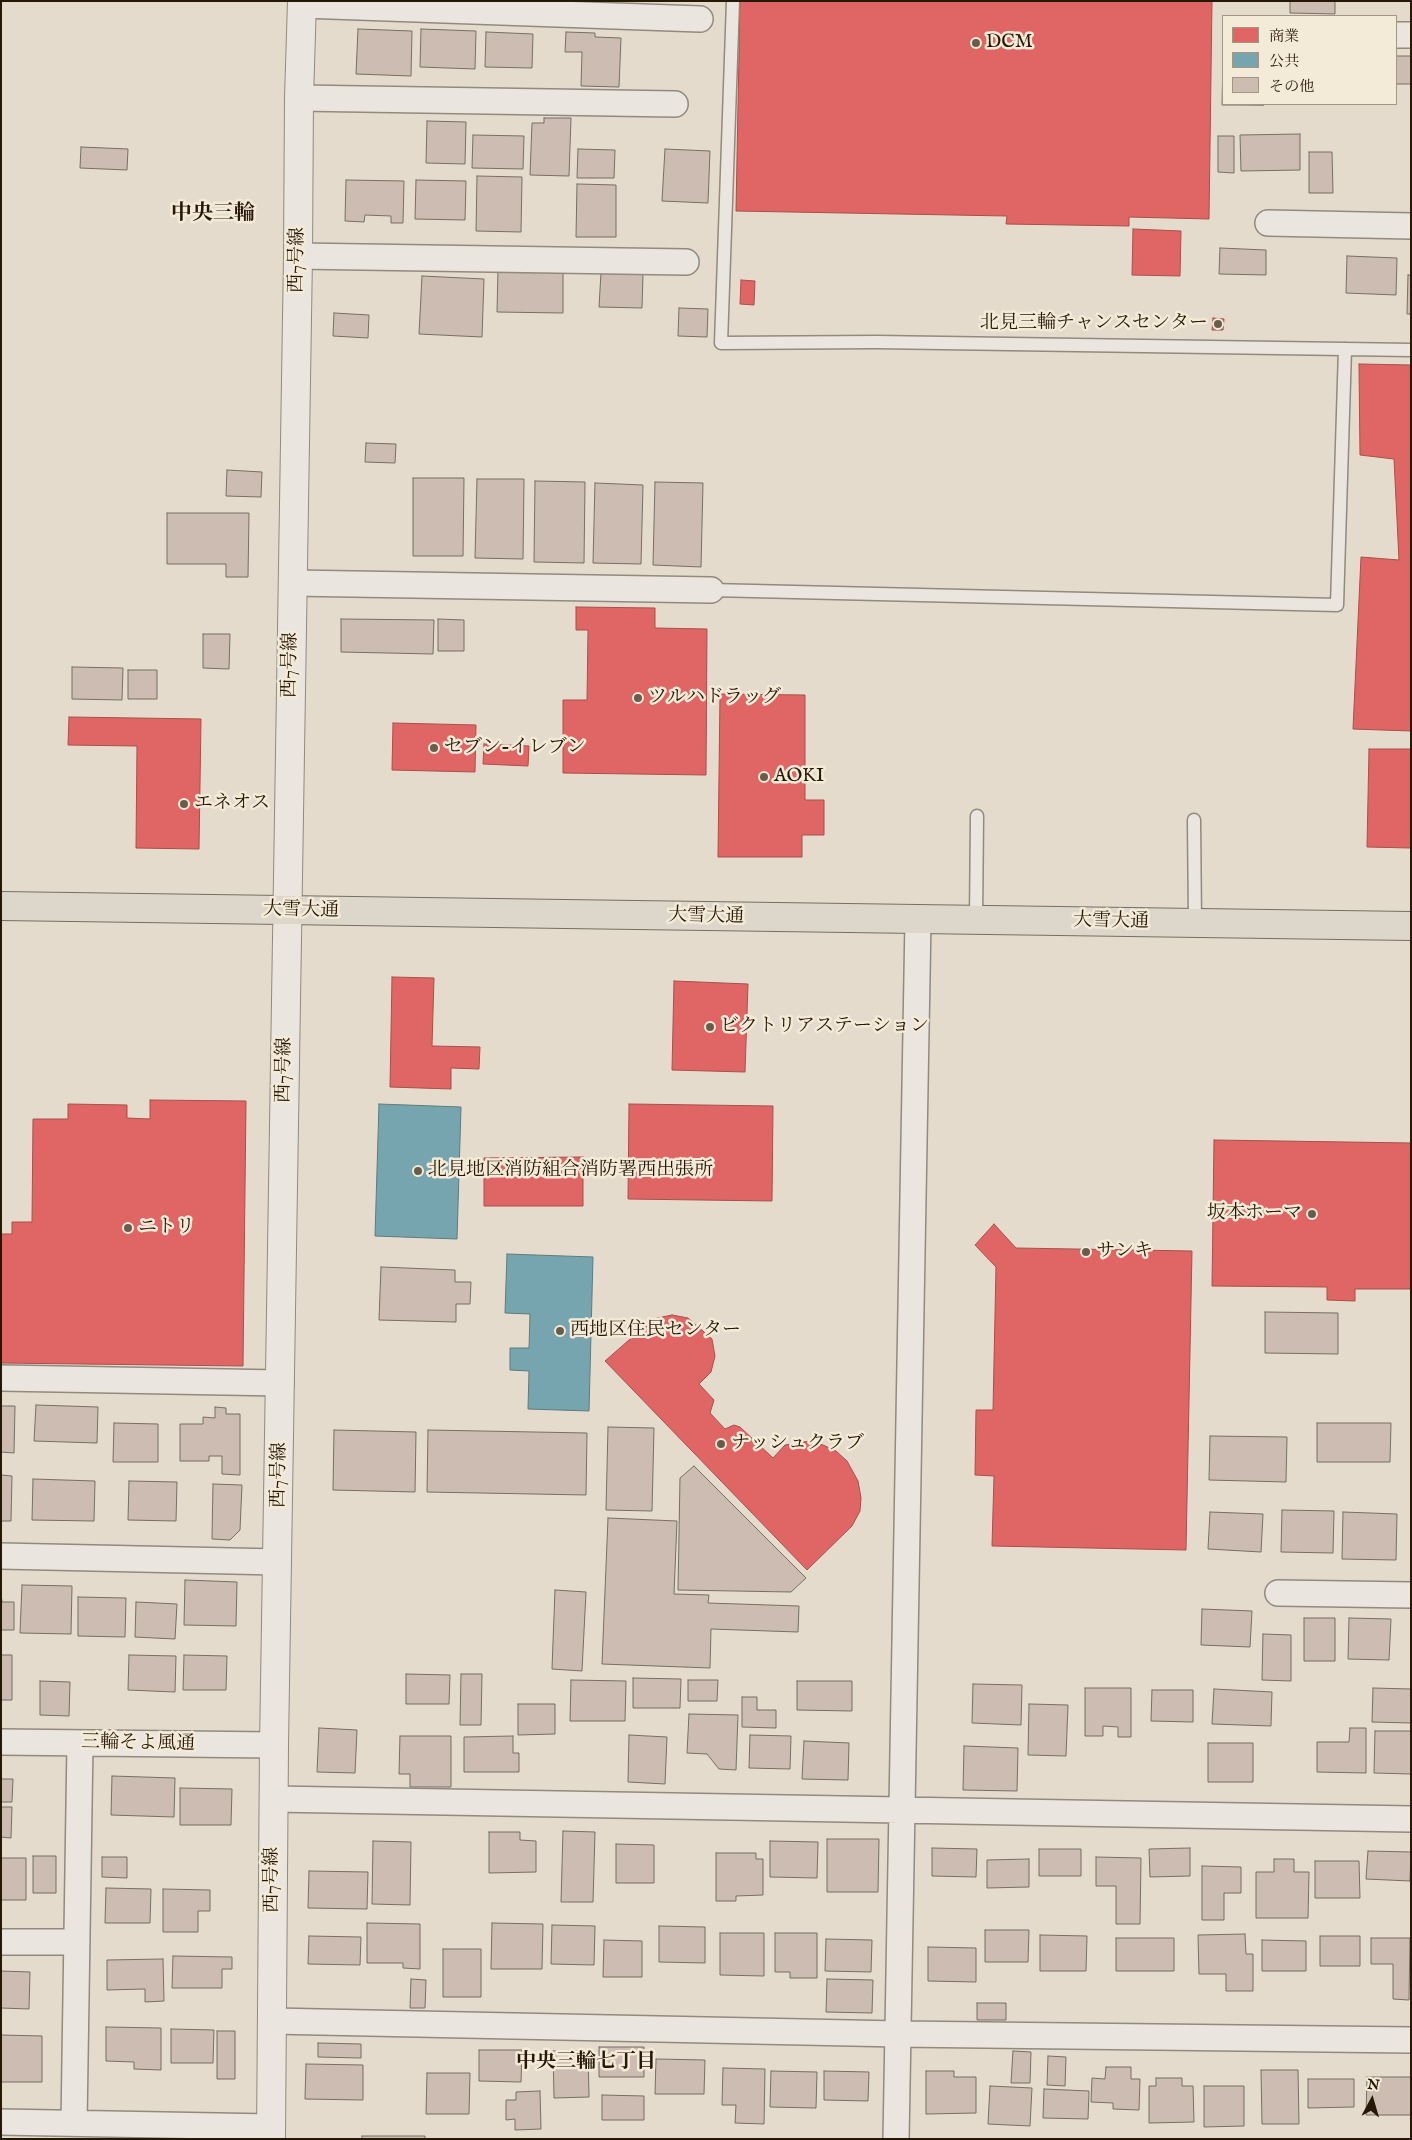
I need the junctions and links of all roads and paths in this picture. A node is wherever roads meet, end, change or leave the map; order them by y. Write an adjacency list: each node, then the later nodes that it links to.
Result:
1 (733, 1): 12 (lane)
2 (302, 3): 3 (street); 6 (street, 西7号線)
3 (700, 18)
4 (1397, 34): 5 (street)
5 (1411, 35)
6 (299, 98): 7 (street); 10 (street, 西7号線)
7 (676, 104)
8 (1268, 223): 9 (street)
9 (1411, 226)
10 (298, 256): 11 (street); 14 (street, 西7号線)
11 (686, 262)
12 (1345, 349): 13 (lane); 15 (lane)
13 (1411, 350)
14 (293, 583): 15 (street); 19 (street, 西7号線)
15 (711, 590)
16 (977, 816): 21 (lane)
17 (1194, 820): 22 (lane)
18 (1, 906): 19 (highway, 大雪大通)
19 (287, 911): 20 (highway, 大雪大通); 25 (street, 西7号線)
20 (918, 920): 21 (highway, 大雪大通); 34 (street)
21 (976, 920): 22 (highway, 大雪大通)
22 (1194, 923): 23 (highway, 大雪大通)
23 (1411, 926)
24 (1, 1378): 25 (street)
25 (281, 1383): 27 (street, 西7号線)
26 (1, 1556): 27 (street)
27 (278, 1562): 32 (street, 西7号線)
28 (1278, 1593): 29 (street)
29 (1411, 1595)
30 (1, 1742): 31 (street, 三輪そよ風通)
31 (80, 1743): 32 (street, 三輪そよ風通); 37 (street)
32 (274, 1745): 33 (street, 西7号線)
33 (274, 1799): 34 (street); 38 (street, 西7号線)
34 (901, 1811): 35 (street); 39 (street)
35 (1411, 1819)
36 (1, 1942): 37 (street)
37 (77, 1942): 42 (street)
38 (272, 2021): 39 (street); 43 (street, 西7号線)
39 (898, 2034): 40 (street); 44 (street)
40 (1411, 2040)
41 (1, 2122): 42 (street)
42 (74, 2123): 43 (street)
43 (271, 2133)
44 (896, 2139)

